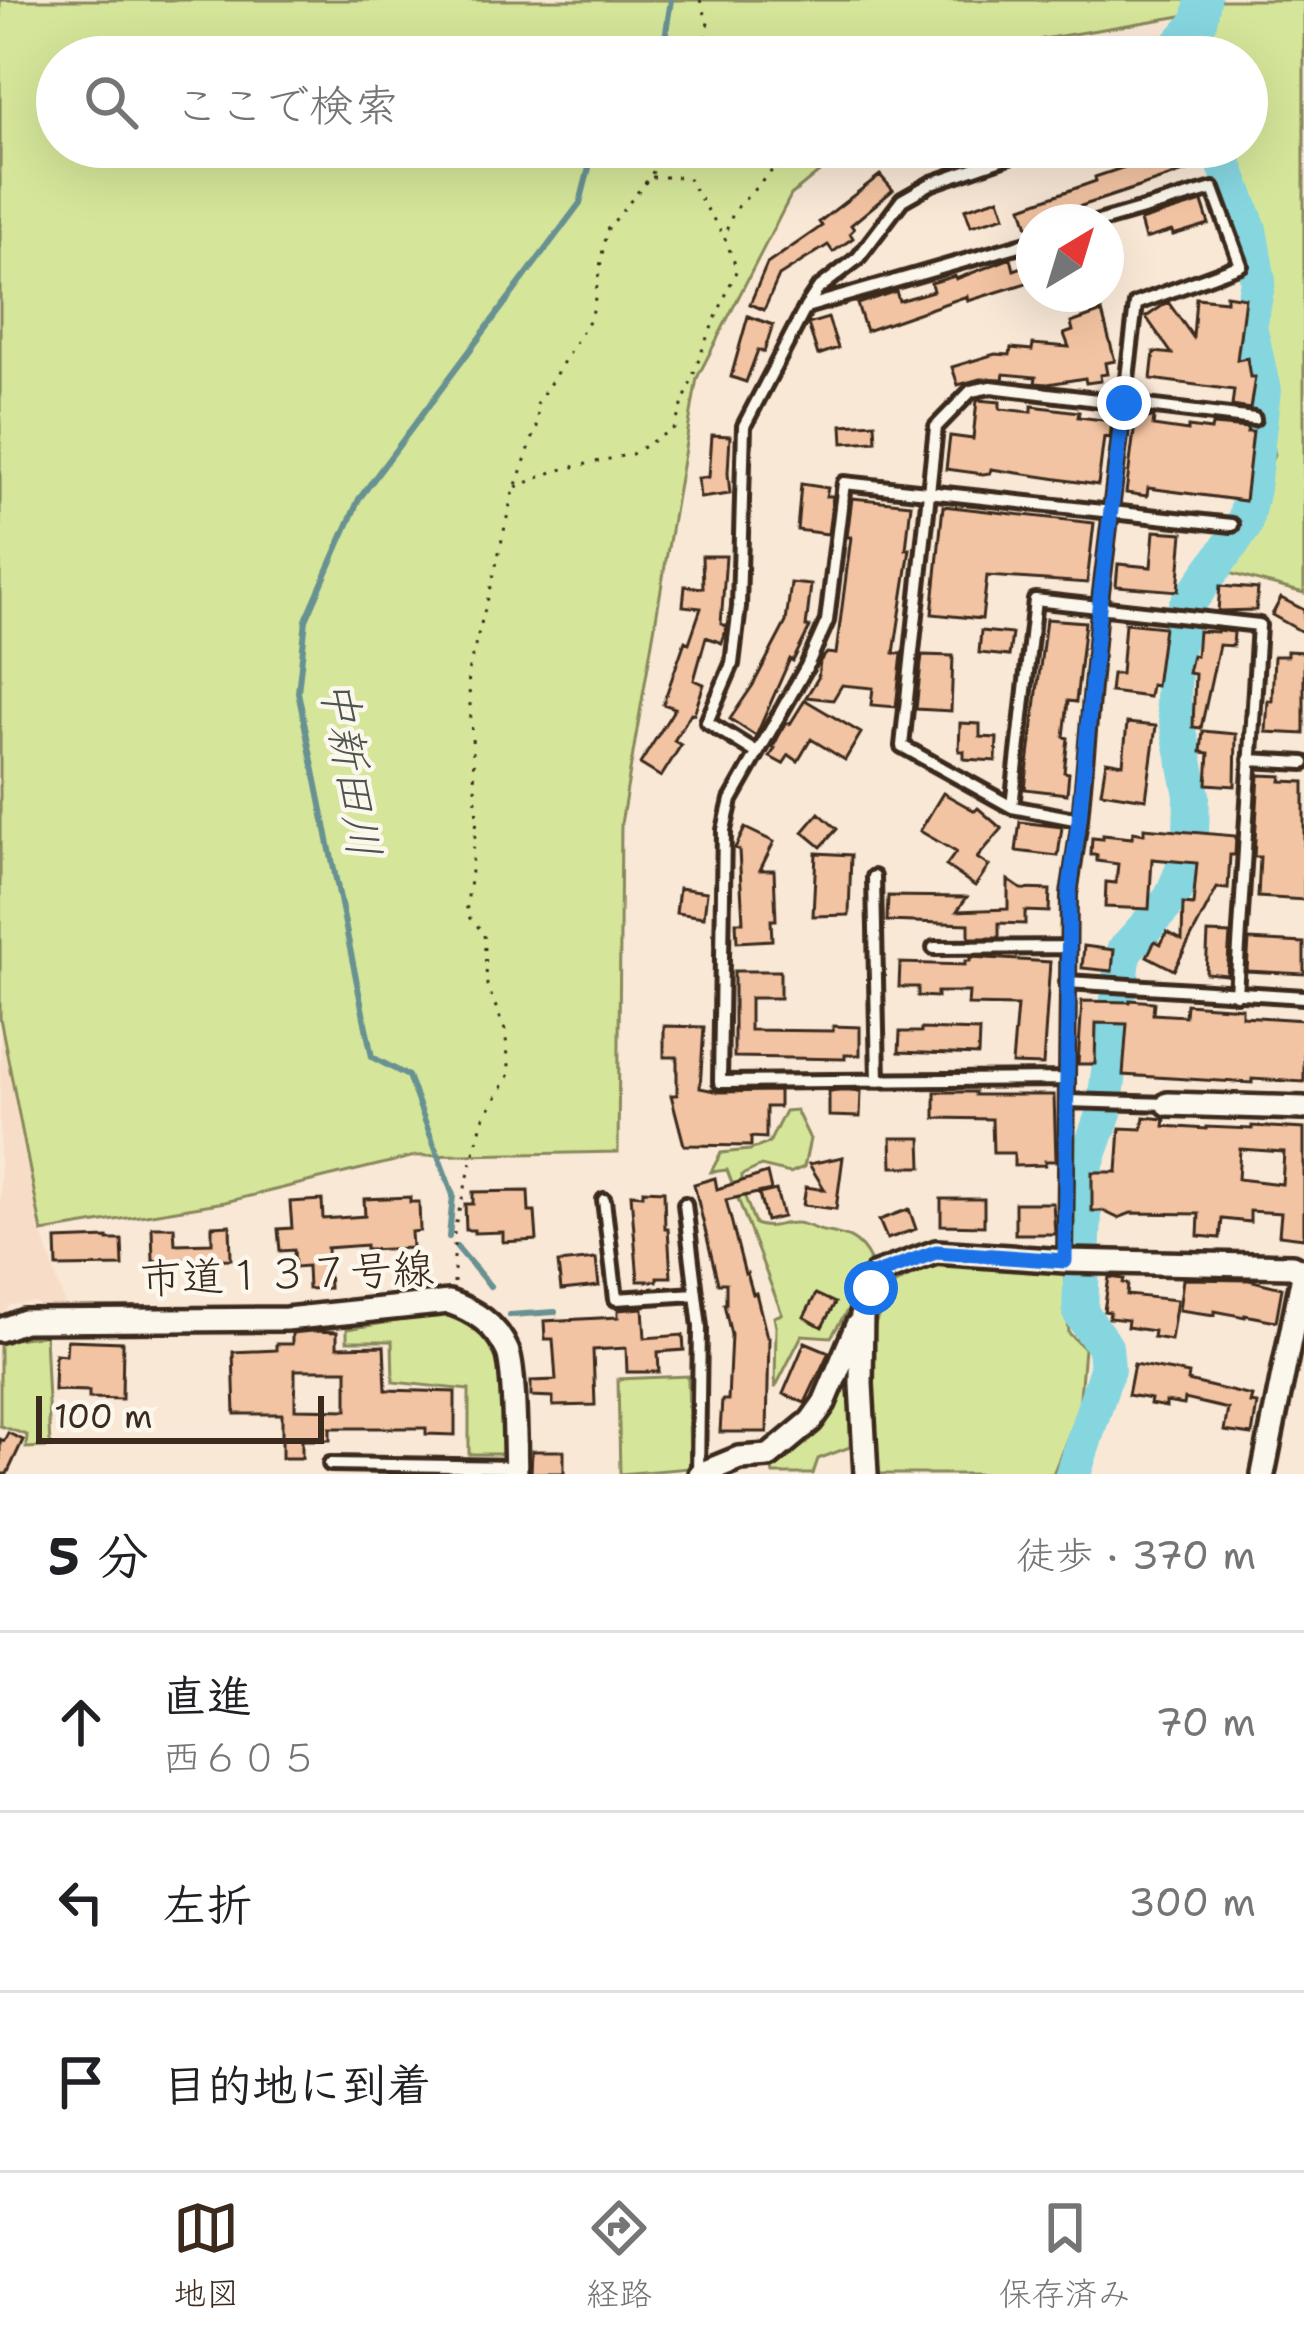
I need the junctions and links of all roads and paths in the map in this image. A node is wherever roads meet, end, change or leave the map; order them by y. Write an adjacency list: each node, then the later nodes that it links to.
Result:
1 (700, 0): 2 (path)
2 (706, 36)
3 (655, 168): 6 (path)
4 (774, 168): 8 (path)
5 (975, 168): 10 (lane)
6 (650, 177): 8 (path); 13 (path)
7 (1124, 215): 11 (lane)
8 (724, 236): 13 (path)
9 (1016, 246): 10 (lane)
10 (806, 307): 18 (lane)
11 (1124, 403): 12 (lane); 14 (lane); 15 (lane)
12 (1254, 419)
13 (515, 488): 39 (path)
14 (931, 491): 15 (lane); 18 (lane); 21 (lane)
15 (1112, 511): 16 (lane); 17 (lane)
16 (1232, 525)
17 (1099, 608): 19 (lane); 21 (lane); 22 (lane)
18 (758, 753): 30 (lane)
19 (1250, 760): 20 (lane); 27 (lane)
20 (1304, 763)
21 (1012, 807): 22 (lane)
22 (1079, 820): 24 (lane)
23 (874, 877): 30 (lane)
24 (1068, 947): 25 (lane); 26 (lane)
25 (934, 948)
26 (1067, 982): 27 (lane); 29 (lane)
27 (1237, 994): 28 (lane)
28 (1304, 997)
29 (1067, 1079): 30 (lane); 31 (lane)
30 (878, 1081)
31 (1067, 1101): 32 (lane); 36 (lane)
32 (1168, 1104): 33 (street)
33 (1304, 1108)
34 (604, 1200): 38 (lane)
35 (685, 1204): 38 (lane)
36 (1076, 1261): 37 (street); 40 (street)
37 (1304, 1272): 46 (street)
38 (696, 1294): 44 (lane)
39 (449, 1302): 41 (street, 市道１３７号線); 43 (street, 市道１３７号線)
40 (862, 1310): 44 (street); 45 (street)
41 (0, 1330)
42 (330, 1464): 43 (lane)
43 (516, 1470)
44 (699, 1474)
45 (866, 1474)
46 (1263, 1474)

